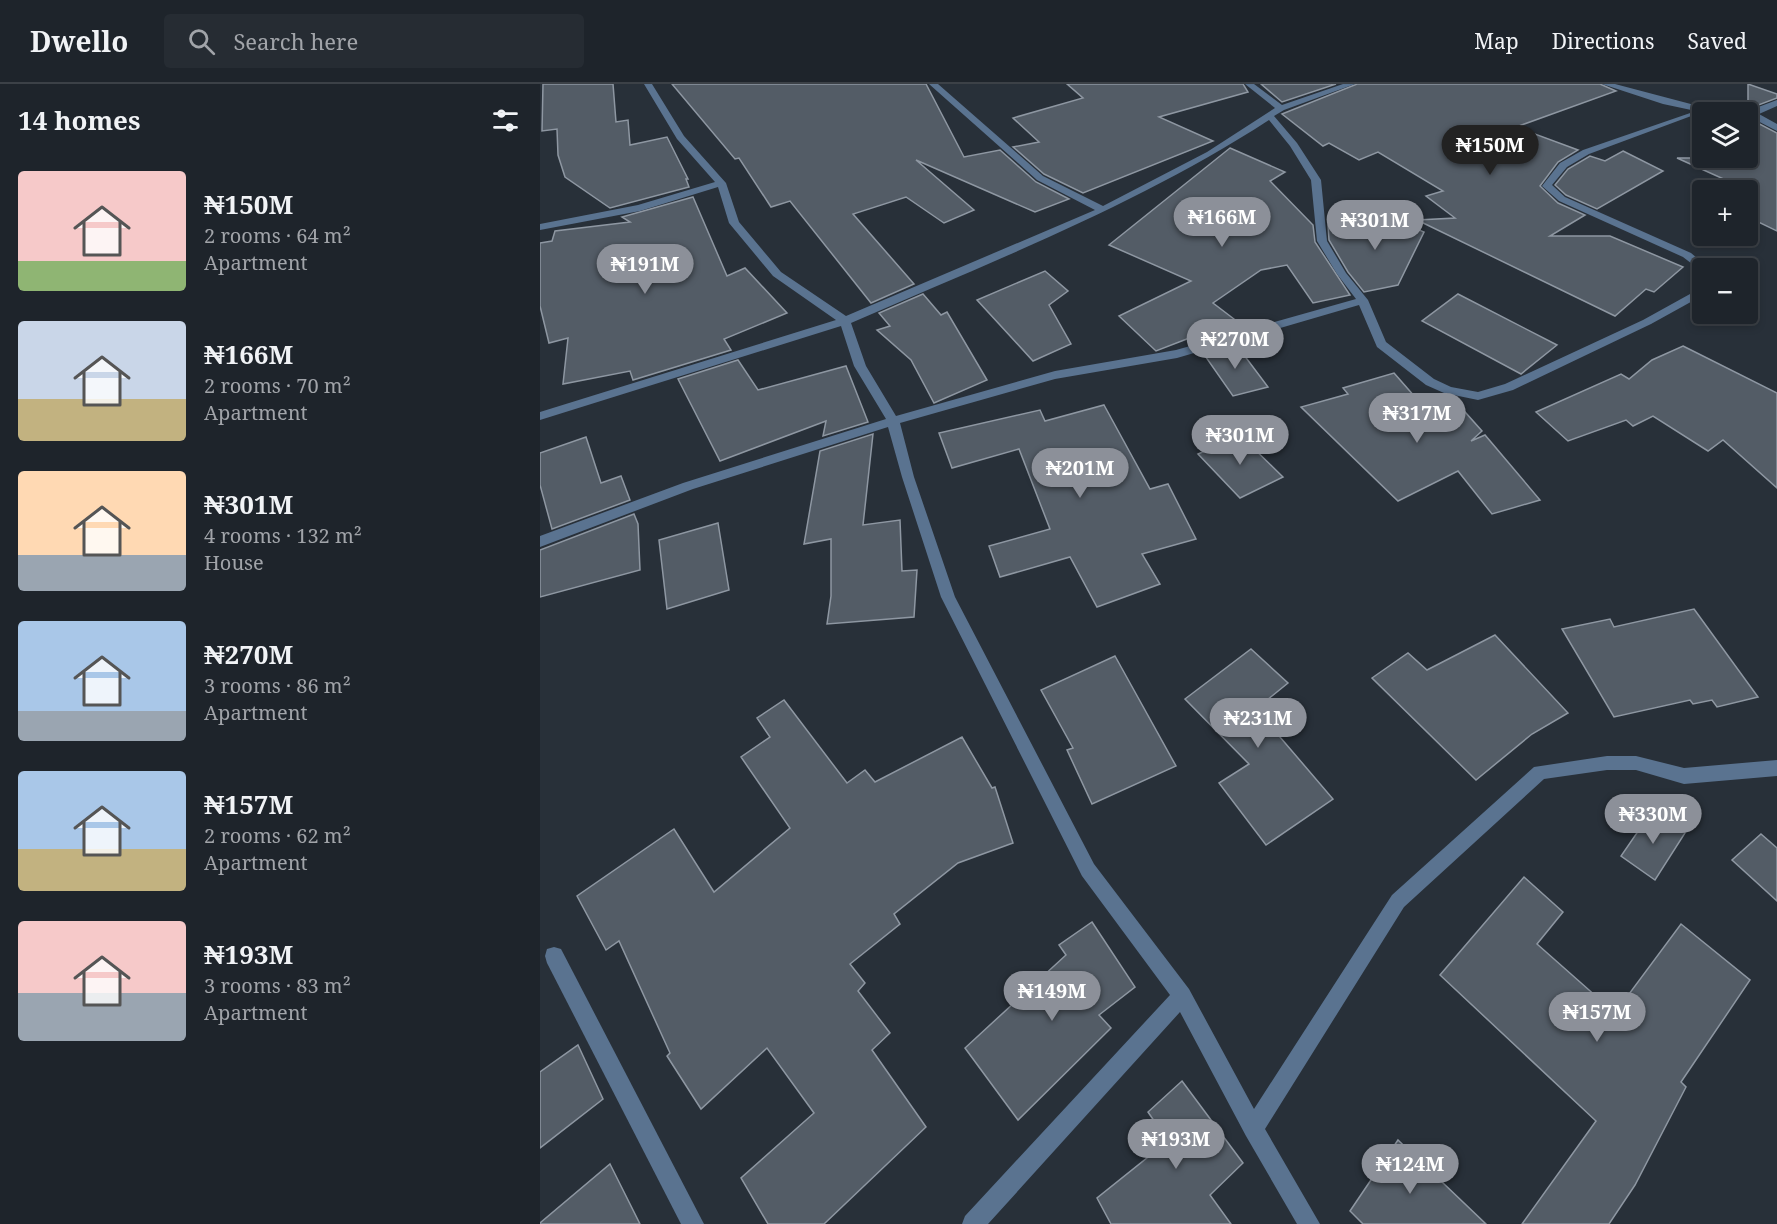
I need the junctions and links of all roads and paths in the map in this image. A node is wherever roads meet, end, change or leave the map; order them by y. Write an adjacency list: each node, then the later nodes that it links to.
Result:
1 (648, 84): 16 (street)
2 (933, 84): 17 (street)
3 (1249, 84): 9 (street)
4 (1351, 84): 9 (street)
5 (1606, 84): 6 (street)
6 (1666, 102): 8 (street); 13 (street)
7 (1777, 103): 10 (street)
8 (1692, 106)
9 (1281, 108): 12 (street)
10 (1758, 111)
11 (1692, 113): 13 (street)
12 (1269, 115): 17 (street); 21 (street)
13 (1682, 115): 19 (street)
14 (1758, 118): 15 (street)
15 (1777, 128)
16 (721, 183): 18 (street); 22 (street)
17 (1103, 210): 22 (street)
18 (540, 227)
19 (1692, 259)
20 (1692, 297): 21 (street)
21 (1363, 300): 24 (street)
22 (845, 321): 23 (street); 24 (street)
23 (540, 416)
24 (893, 421): 25 (street); 28 (street)
25 (540, 542)
26 (1777, 768): 29 (street)
27 (554, 956): 30 (street)
28 (1182, 996): 29 (street); 31 (street)
29 (1253, 1129): 32 (street)
30 (693, 1224)
31 (973, 1224)
32 (1309, 1224)

